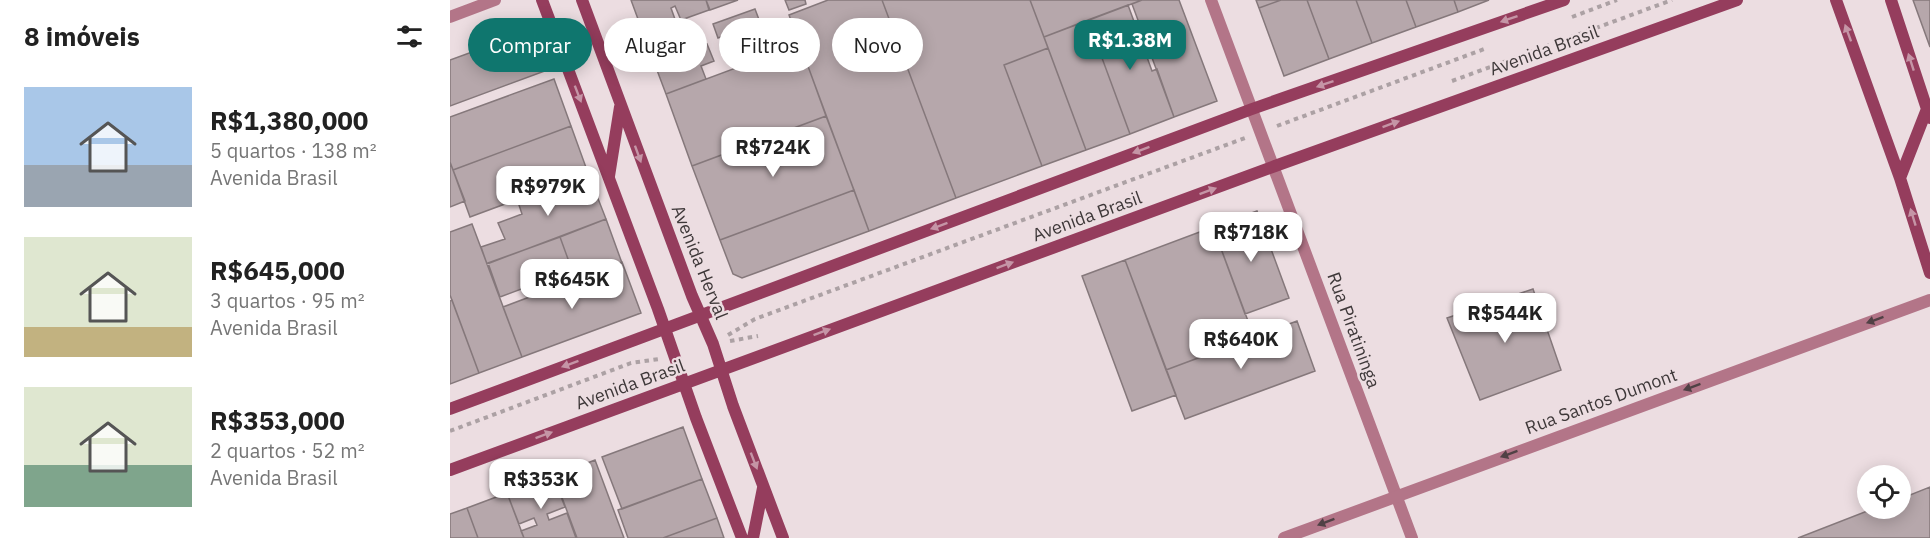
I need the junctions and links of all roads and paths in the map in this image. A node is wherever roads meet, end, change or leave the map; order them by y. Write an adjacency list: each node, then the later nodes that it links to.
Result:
1 (495, 0): 10 (street)
2 (542, 0): 18 (main road, one-way to 18)
3 (582, 0): 13 (main road, Avenida Herval)
4 (1211, 0): 14 (street, Rua Piratininga)
5 (1564, 0): 14 (main road, one-way to 14)
6 (1617, 0): 11 (path)
7 (1737, 0): 17 (main road, Avenida Brasil, one-way to 7)
8 (1836, 0): 19 (main road, one-way to 8)
9 (1891, 0): 15 (main road, one-way to 9)
10 (450, 17)
11 (1561, 21)
12 (1494, 46): 16 (path)
13 (620, 106): 18 (main road); 22 (main road, Avenida Herval, one-way to 22)
14 (1252, 109): 16 (street, Rua Piratininga); 22 (main road, one-way to 22)
15 (1928, 114): 19 (main road)
16 (1261, 132): 17 (street, Rua Piratininga); 24 (path)
17 (1275, 166): 26 (main road, Avenida Brasil, one-way to 17); 32 (street, Rua Piratininga)
18 (609, 176): 23 (main road)
19 (1900, 178): 20 (main road, one-way to 19)
20 (1930, 273)
21 (1930, 300): 32 (street, Rua Santos Dumont, one-way to 32)
22 (701, 315): 23 (main road); 24 (main road, Avenida Herval)
23 (664, 329): 25 (main road); 28 (main road, one-way to 28)
24 (713, 344): 26 (main road, Avenida Herval)
25 (675, 359): 27 (main road); 29 (path)
26 (721, 369): 27 (main road, Avenida Brasil); 31 (main road, Avenida Herval, one-way to 31)
27 (684, 383): 30 (main road, Avenida Brasil, one-way to 27); 33 (main road)
28 (450, 409)
29 (450, 431)
30 (450, 470)
31 (763, 486): 34 (main road); 35 (main road, Avenida Herval)
32 (1396, 495): 36 (street, Rua Santos Dumont, one-way to 36); 37 (street, Rua Piratininga)
33 (742, 538)
34 (753, 538)
35 (783, 538)
36 (1284, 538)
37 (1412, 538)

